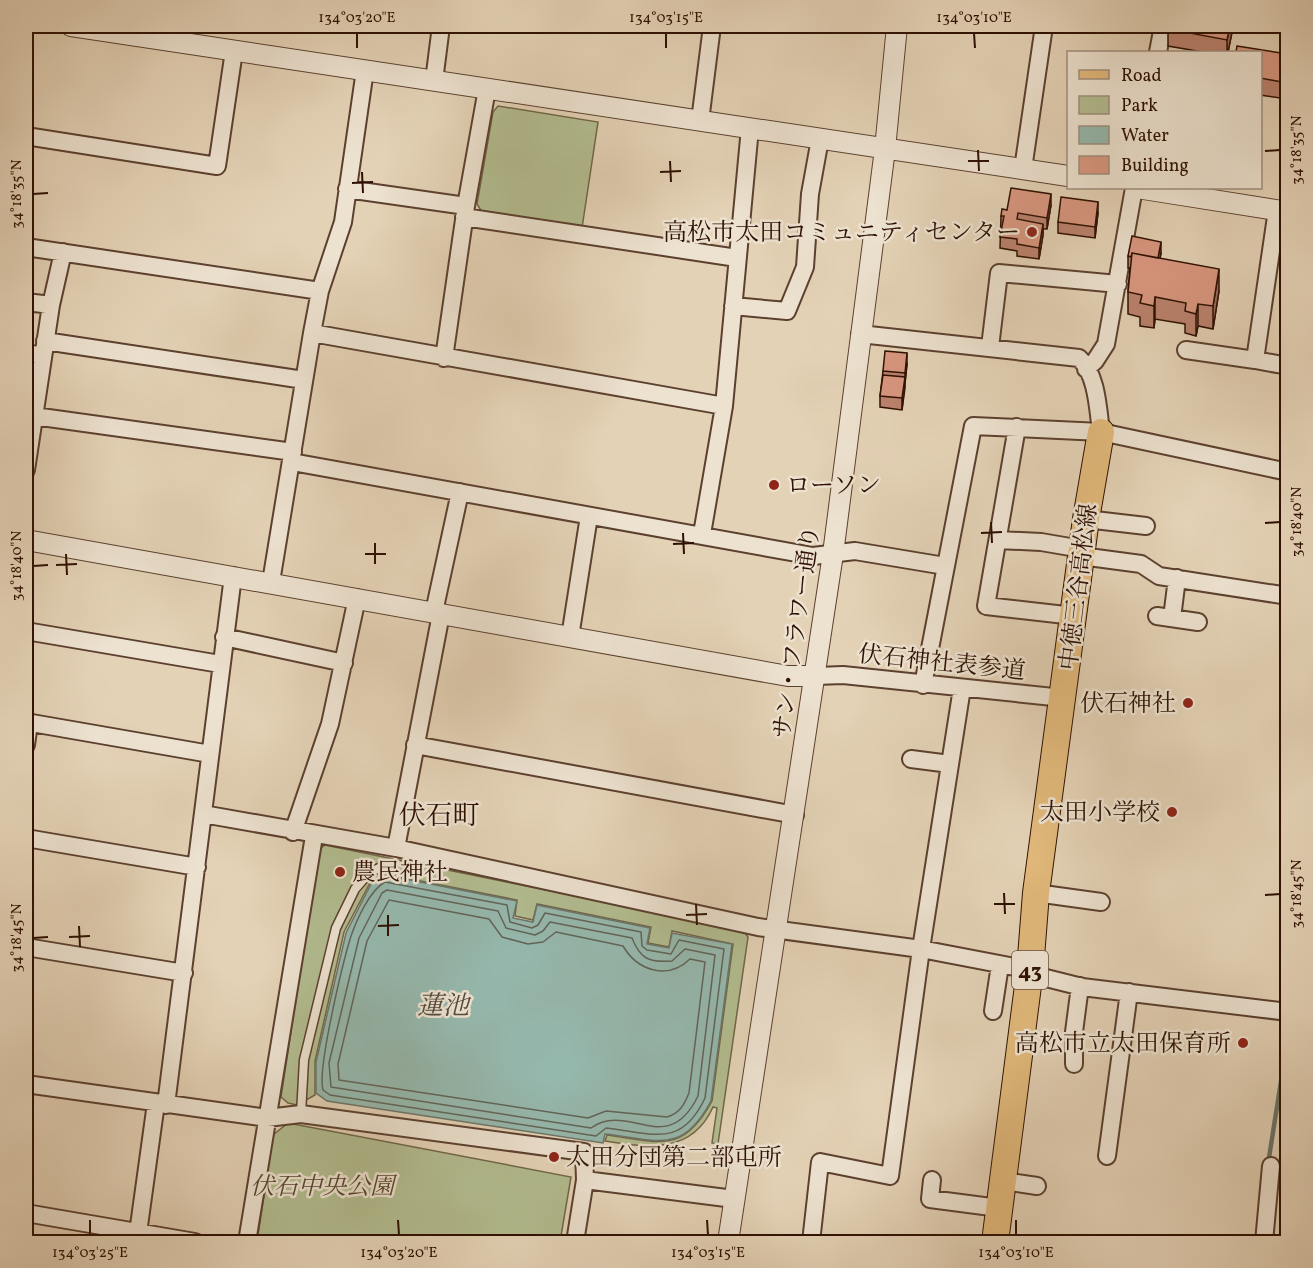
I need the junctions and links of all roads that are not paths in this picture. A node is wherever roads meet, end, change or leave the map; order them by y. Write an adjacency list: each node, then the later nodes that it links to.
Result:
1 (71, 26): 7 (street)
2 (441, 26): 10 (street)
3 (712, 26): 12 (street)
4 (897, 26): 16 (street, サン・フラワー通り)
5 (1044, 26): 17 (street)
6 (1162, 26): 8 (street)
7 (234, 51): 9 (street); 14 (street)
8 (1158, 51)
9 (365, 70): 10 (street); 19 (street)
10 (434, 81): 11 (street)
11 (488, 89): 12 (street); 23 (street)
12 (700, 121): 13 (street)
13 (750, 128): 15 (street); 26 (street)
14 (26, 136)
15 (820, 139): 16 (street); 31 (street)
16 (885, 149): 17 (street); 33 (street, サン・フラワー通り)
17 (1023, 169): 18 (street)
18 (1067, 176)
19 (347, 189): 23 (street); 28 (street)
20 (1136, 189): 27 (street)
21 (1142, 189): 22 (street)
22 (1282, 211): 39 (street)
23 (465, 212): 26 (street); 38 (street)
24 (26, 247): 25 (street)
25 (63, 252): 28 (street); 30 (street)
26 (737, 258): 31 (street)
27 (1118, 284): 34 (street); 41 (street)
28 (321, 291): 32 (street)
29 (26, 302): 30 (street)
30 (51, 305): 35 (street)
31 (734, 306): 43 (street)
32 (312, 333): 38 (street); 42 (street)
33 (860, 334): 34 (street); 58 (street, サン・フラワー通り)
34 (990, 347): 41 (street)
35 (44, 349): 37 (street); 42 (street); 44 (street)
36 (1186, 350): 39 (street)
37 (26, 353)
38 (444, 358): 43 (street)
39 (1255, 360): 40 (street)
40 (1287, 366)
41 (1086, 369): 46 (street)
42 (304, 380): 47 (street)
43 (724, 406): 54 (street)
44 (34, 416): 47 (street); 48 (street)
45 (1017, 427): 46 (street); 56 (street); 59 (street)
46 (1101, 432): 49 (street); 52 (main road, 中徳三谷高松線 / 43)
47 (293, 457): 50 (street); 62 (street)
48 (26, 470)
49 (1287, 472)
50 (460, 492): 51 (street); 65 (street)
51 (589, 516): 54 (street); 70 (street)
52 (1086, 519): 53 (street); 57 (main road, 中徳三谷高松線 / 43)
53 (1146, 526)
54 (702, 534): 58 (street)
55 (26, 540): 60 (street)
56 (998, 540): 57 (street); 66 (street)
57 (1081, 553): 61 (street); 66 (main road, 中徳三谷高松線 / 43)
58 (833, 554): 59 (street); 73 (street, サン・フラワー通り)
59 (945, 566): 74 (street)
60 (233, 576): 62 (street); 69 (street)
61 (1177, 578): 63 (street); 67 (street)
62 (271, 582): 64 (street)
63 (1287, 596)
64 (357, 598): 65 (street); 71 (street)
65 (437, 613): 70 (street); 79 (street)
66 (1074, 616): 76 (main road, 中徳三谷高松線 / 43)
67 (1198, 622)
68 (26, 631): 72 (street)
69 (224, 637): 71 (street); 72 (street)
70 (570, 637): 73 (street)
71 (344, 663): 85 (street)
72 (220, 664): 80 (street)
73 (816, 676): 74 (street, 伏石神社表参道); 84 (street, サン・フラワー通り)
74 (923, 685): 75 (street, 伏石神社表参道)
75 (962, 688): 76 (street, 伏石神社表参道); 82 (street)
76 (1063, 698): 91 (main road, 中徳三谷高松線 / 43)
77 (27, 722): 78 (street); 80 (street)
78 (26, 745)
79 (416, 745): 84 (street); 88 (street)
80 (210, 754): 83 (street)
81 (911, 759): 82 (street)
82 (950, 764): 95 (street)
83 (202, 814): 85 (street); 89 (street)
84 (795, 814): 93 (street, サン・フラワー通り)
85 (293, 832): 86 (street)
86 (314, 836): 88 (street); 107 (street)
87 (26, 838): 89 (street)
88 (396, 848): 93 (street)
89 (197, 867): 98 (street)
90 (381, 867): 106 (lane)
91 (1036, 893): 92 (street); 97 (main road, 中徳三谷高松線 / 43)
92 (1101, 902)
93 (774, 928): 95 (street); 114 (street, サン・フラワー通り)
94 (26, 947): 98 (street)
95 (921, 949): 96 (street); 122 (street)
96 (1000, 965): 97 (street); 101 (street)
97 (1030, 972): 99 (street); 112 (main road, 中徳三谷高松線 / 43)
98 (184, 973): 105 (street)
99 (1080, 986): 100 (street); 103 (street)
100 (1129, 992): 102 (street); 108 (street)
101 (993, 1011)
102 (1287, 1012)
103 (1074, 1064)
104 (26, 1084): 105 (street)
105 (161, 1104): 107 (street); 117 (street)
106 (301, 1114): 107 (street); 110 (street)
107 (267, 1118): 119 (street)
108 (1107, 1156)
109 (1271, 1166): 124 (street)
110 (585, 1180): 114 (street); 120 (street)
111 (932, 1180): 115 (street)
112 (1003, 1181): 113 (street); 115 (main road, 中徳三谷高松線 / 43)
113 (1037, 1186)
114 (734, 1198): 121 (street, サン・フラワー通り)
115 (999, 1208): 123 (main road, 中徳三谷高松線 / 43)
116 (26, 1213): 117 (street)
117 (138, 1233): 118 (street)
118 (195, 1242)
119 (247, 1242)
120 (575, 1242)
121 (728, 1242)
122 (811, 1242)
123 (995, 1242)
124 (1264, 1242)

